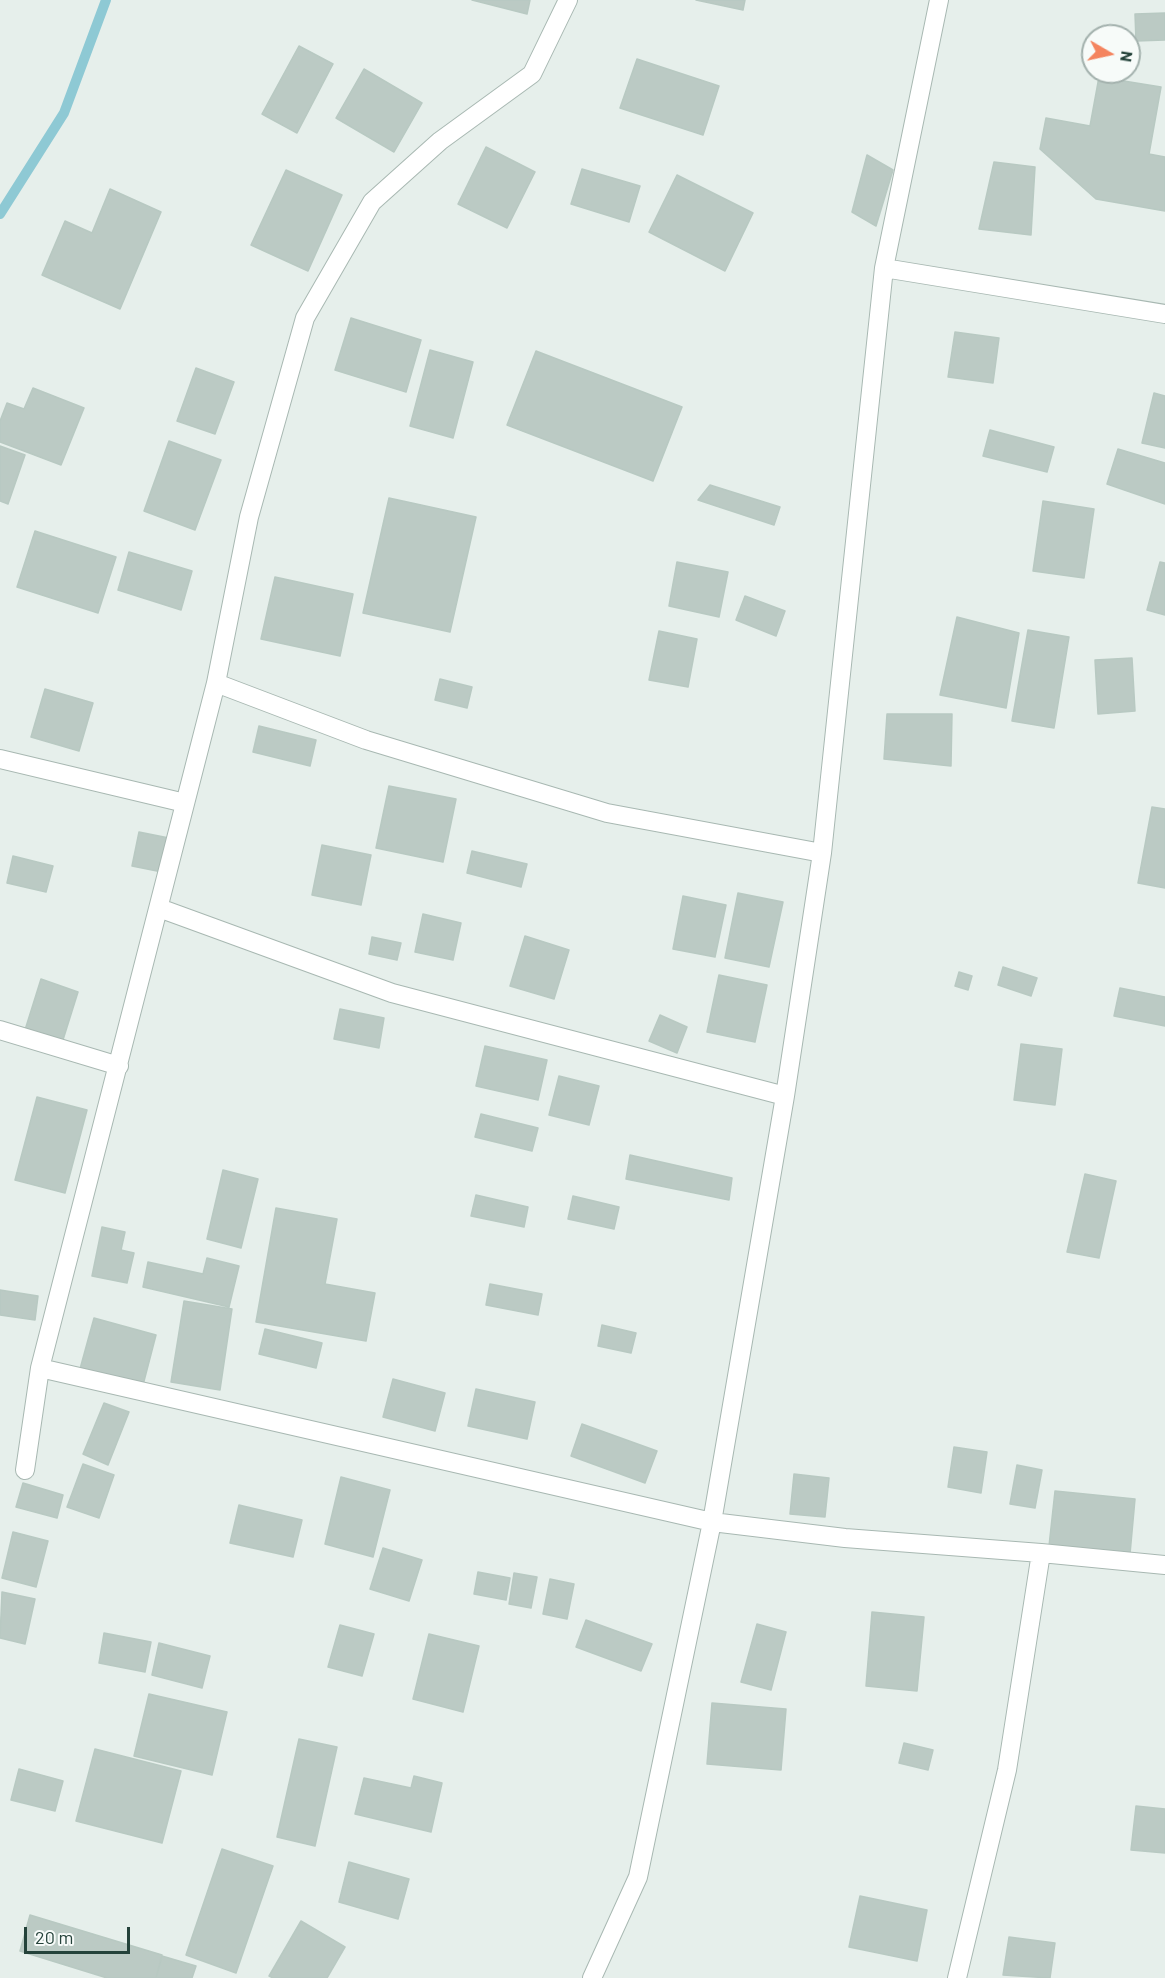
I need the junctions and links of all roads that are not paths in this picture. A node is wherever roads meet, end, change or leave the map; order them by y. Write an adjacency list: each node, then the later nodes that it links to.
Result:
1 (568, 0): 5 (street)
2 (939, 0): 3 (street)
3 (884, 268): 4 (street); 8 (street)
4 (1165, 314)
5 (216, 683): 7 (street); 8 (street)
6 (0, 759): 7 (street)
7 (185, 803): 9 (street)
8 (822, 853): 12 (street)
9 (159, 908): 11 (street); 12 (street)
10 (0, 1030): 11 (street)
11 (119, 1066): 13 (street)
12 (785, 1096): 15 (street)
13 (40, 1368): 14 (street); 15 (street)
14 (25, 1470)
15 (712, 1522): 16 (street); 18 (street)
16 (1041, 1553): 17 (street); 19 (street)
17 (1165, 1565)
18 (592, 1978)
19 (957, 1978)

